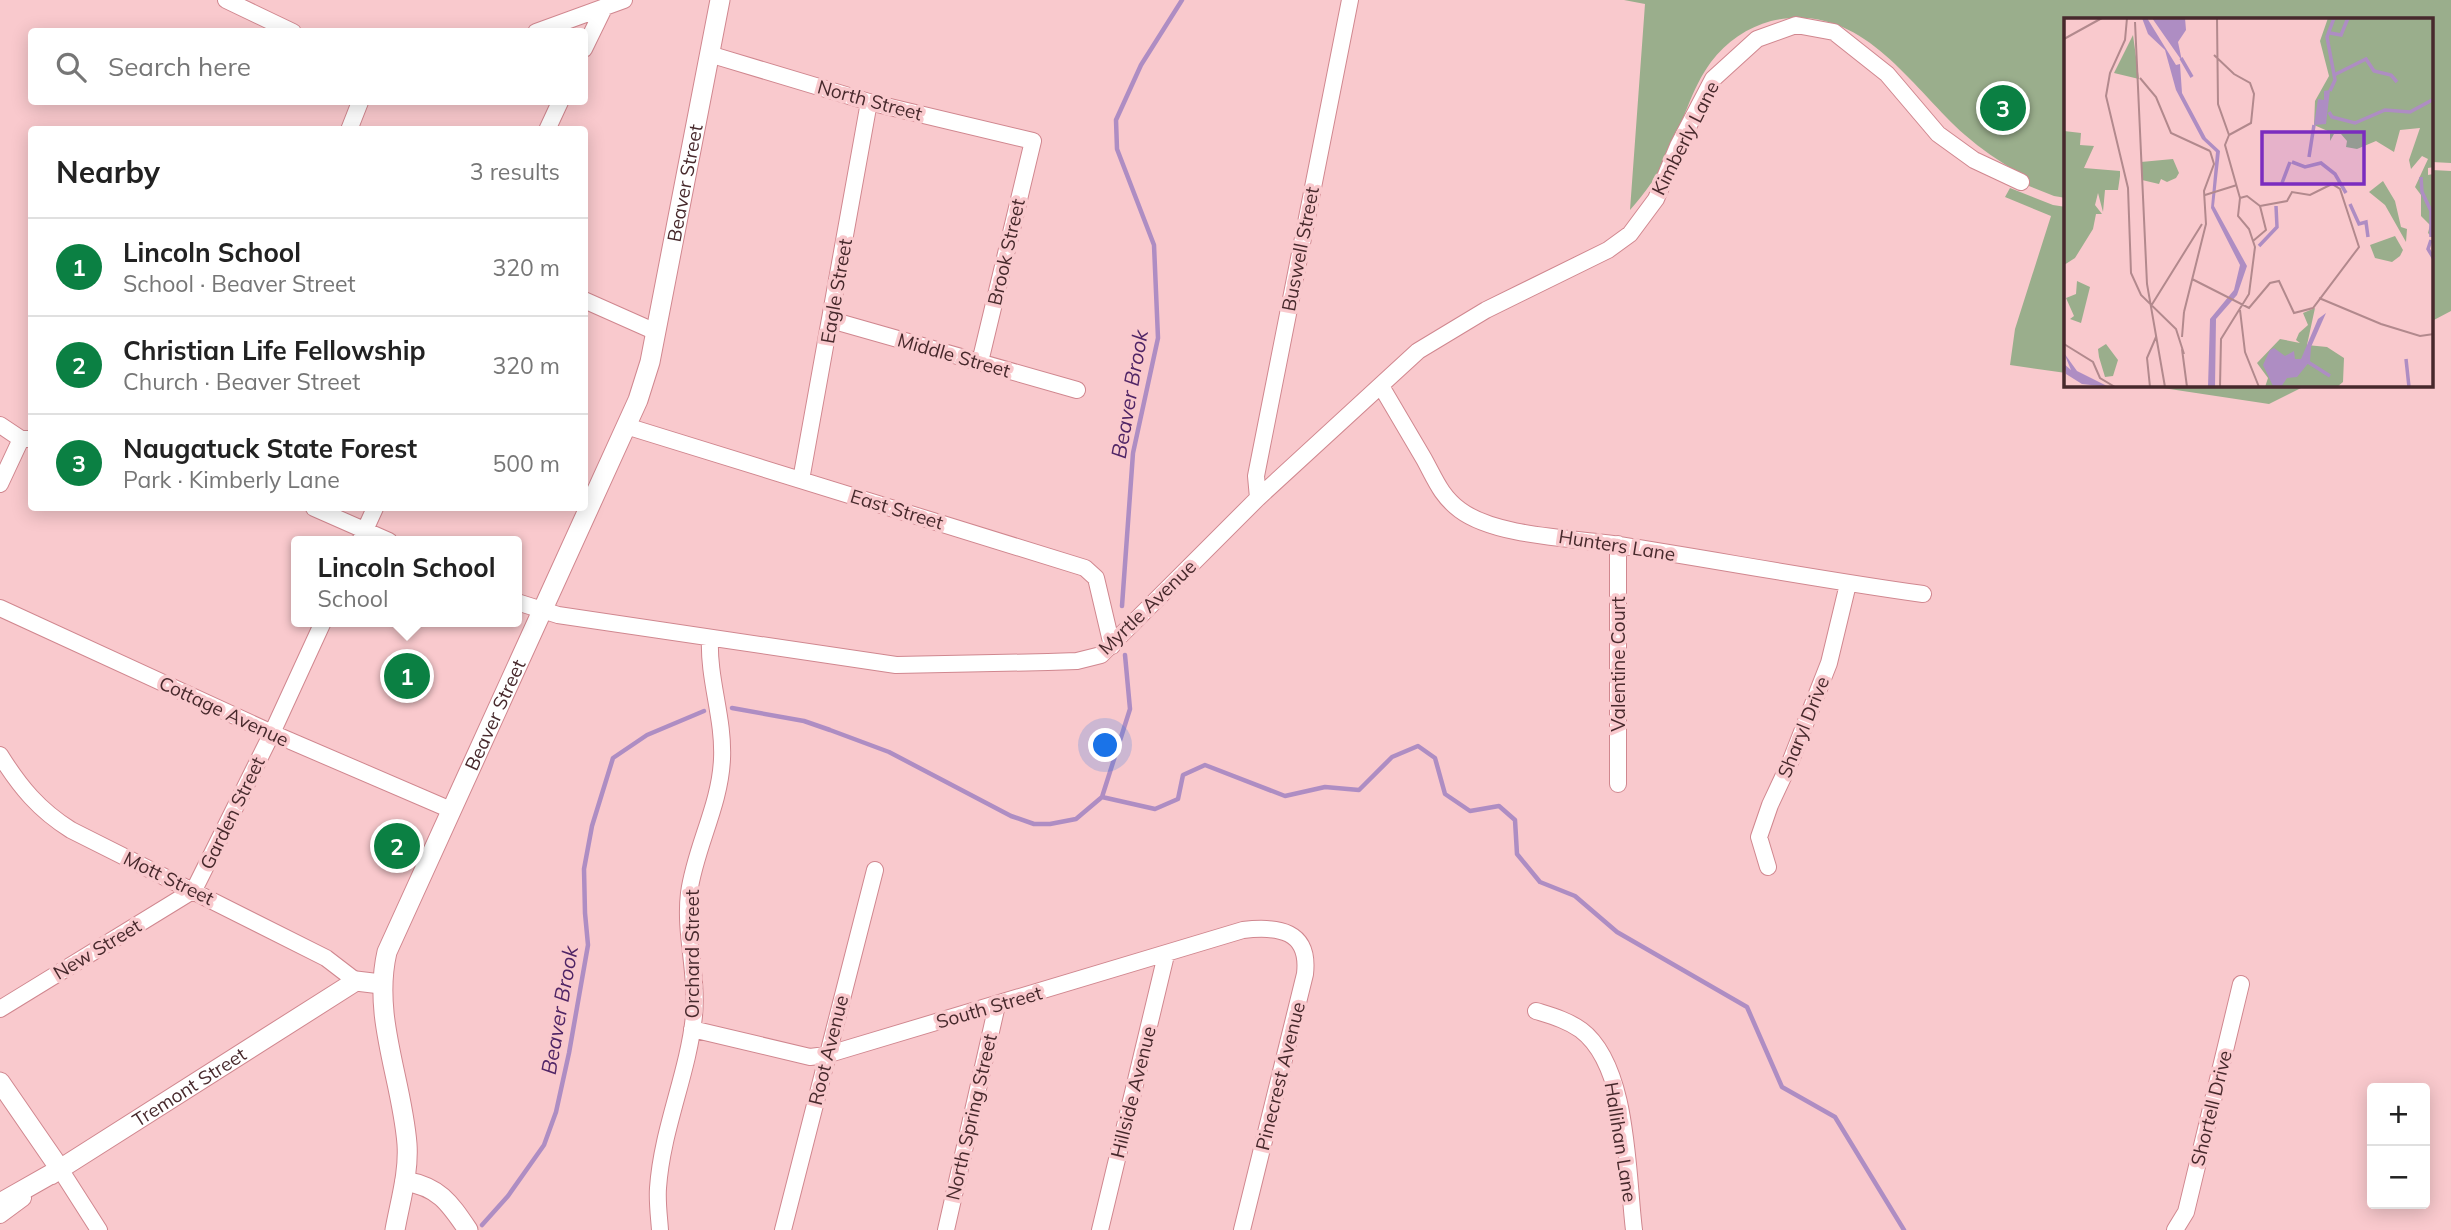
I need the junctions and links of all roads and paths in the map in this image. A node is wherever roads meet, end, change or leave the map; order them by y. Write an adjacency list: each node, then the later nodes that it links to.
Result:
1 (226, 0): 6 (street)
2 (624, 0): 5 (street)
3 (1350, 0): 29 (street, Buswell Street)
4 (716, 2): 9 (street, Beaver Street)
5 (604, 8): 7 (street); 8 (street)
6 (285, 28)
7 (547, 28)
8 (588, 41)
9 (709, 54): 10 (street, North Street); 20 (street, Beaver Street)
10 (869, 102): 15 (street, North Street); 19 (street, Eagle Street)
11 (359, 105): 13 (street)
12 (559, 105): 14 (street)
13 (350, 126)
14 (549, 126)
15 (1032, 141): 21 (street, Brook Street)
16 (2021, 182): 17 (street, Kimberly Lane)
17 (1630, 234): 22 (street, Myrtle Avenue)
18 (588, 302): 20 (street)
19 (831, 320): 21 (street, Middle Street); 27 (street, Eagle Street)
20 (656, 332): 25 (street, Beaver Street)
21 (980, 362): 23 (street, Middle Street)
22 (1381, 386): 29 (street, Myrtle Avenue); 35 (street, Hunters Lane)
23 (1077, 390)
24 (0, 425): 26 (street)
25 (626, 426): 27 (street, East Street); 30 (street, Beaver Street)
26 (26, 439): 28 (street)
27 (801, 480): 43 (street, East Street)
28 (0, 484)
29 (1258, 498): 43 (street, Myrtle Avenue)
30 (588, 509)
31 (319, 511): 34 (street)
32 (374, 511): 34 (street)
33 (587, 511): 40 (street, Beaver Street)
34 (362, 536)
35 (1618, 544): 36 (street, Hunters Lane); 46 (street, Valentine Court)
36 (1848, 584): 37 (street, Hunters Lane); 48 (street, Sharyl Drive)
37 (1923, 594)
38 (522, 604): 40 (street, Myrtle Avenue)
39 (0, 608): 44 (street, Cottage Avenue)
40 (541, 611): 42 (street, Myrtle Avenue); 47 (street, Beaver Street)
41 (321, 627): 44 (street, Garden Street)
42 (710, 638): 43 (street, Myrtle Avenue); 59 (street, Orchard Street)
43 (1112, 646)
44 (272, 733): 47 (street, Cottage Avenue); 50 (street, Garden Street)
45 (0, 755): 50 (street, Mott Street)
46 (1618, 784)
47 (451, 810): 54 (street, Beaver Street)
48 (1768, 867)
49 (875, 870): 60 (street, Root Avenue)
50 (194, 890): 53 (street, Mott Street); 57 (street, New Street)
51 (1283, 931): 52 (street, South Street); 73 (street, Pinecrest Avenue)
52 (1167, 955): 56 (street, South Street); 72 (street, Hillside Avenue)
53 (356, 981): 54 (street); 62 (street, Tremont Street)
54 (381, 984): 63 (street, Beaver Street)
55 (2241, 984): 75 (street, Shortell Drive)
56 (997, 1005): 60 (street, South Street); 71 (street, North Spring Street)
57 (0, 1009)
58 (1536, 1011): 74 (street, Hallihan Lane)
59 (692, 1029): 60 (street, South Street); 69 (street, Orchard Street)
60 (826, 1055): 70 (street, Root Avenue)
61 (0, 1082): 62 (street)
62 (60, 1169): 64 (street, Tremont Street); 65 (street); 66 (street)
63 (405, 1181): 67 (street, Beaver Street); 68 (street)
64 (0, 1203)
65 (0, 1215)
66 (99, 1230)
67 (395, 1230)
68 (468, 1230)
69 (660, 1230)
70 (783, 1230)
71 (946, 1230)
72 (1100, 1230)
73 (1242, 1230)
74 (1634, 1230)
75 (2175, 1230)

